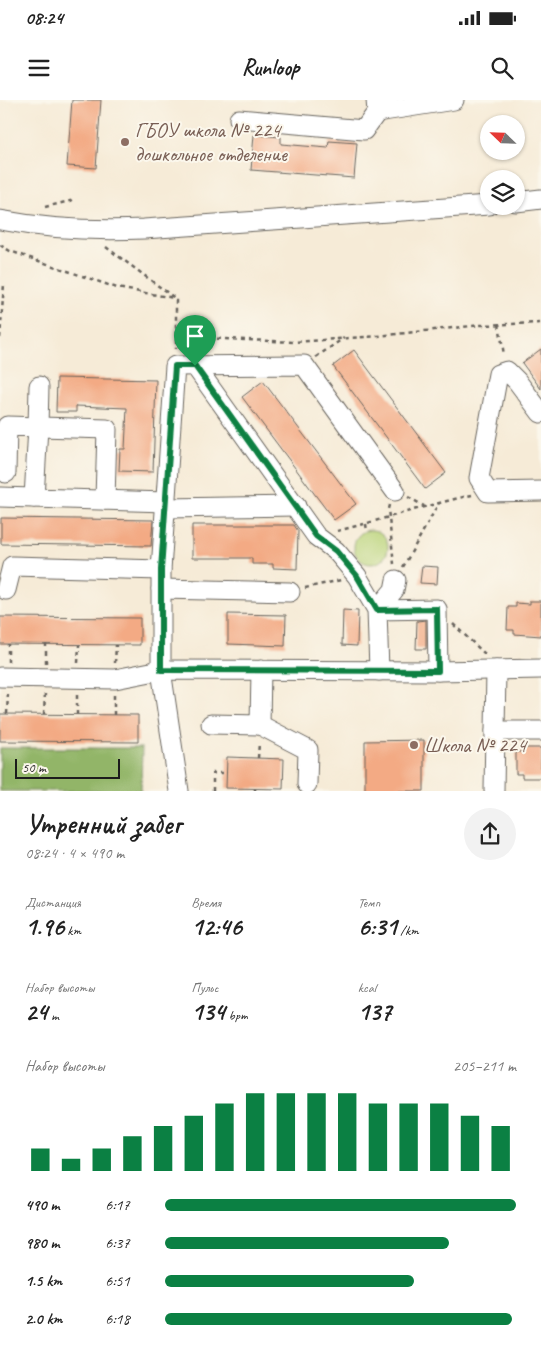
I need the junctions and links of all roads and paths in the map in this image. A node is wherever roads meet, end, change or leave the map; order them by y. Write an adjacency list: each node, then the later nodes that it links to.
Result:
1 (454, 100): 2 (street)
2 (376, 106): 3 (street)
3 (239, 119)
4 (541, 199): 6 (street)
5 (74, 200): 8 (path)
6 (525, 201)
7 (480, 206): 9 (street)
8 (45, 207)
9 (0, 220)
10 (102, 244): 13 (path)
11 (0, 245): 13 (path)
12 (4, 284): 16 (path)
13 (176, 299): 17 (path)
14 (541, 323): 15 (path)
15 (499, 324): 17 (path); 20 (path)
16 (0, 338)
17 (345, 338): 18 (path)
18 (304, 365): 19 (street); 25 (street)
19 (195, 366): 32 (street); 33 (street)
20 (507, 371): 22 (street); 27 (street)
21 (39, 386): 23 (street)
22 (541, 413)
23 (38, 427): 24 (street); 29 (street); 30 (street)
24 (6, 472)
25 (395, 491)
26 (541, 491): 27 (street)
27 (488, 492): 31 (path)
28 (0, 497): 29 (street)
29 (34, 498): 30 (street)
30 (106, 500): 32 (street)
31 (439, 502): 35 (path); 42 (path)
32 (166, 505): 33 (street); 41 (street)
33 (296, 506): 38 (street)
34 (388, 509): 35 (path)
35 (388, 518): 36 (path); 40 (path)
36 (366, 524): 37 (path); 38 (path)
37 (367, 531)
38 (316, 536): 43 (street)
39 (387, 544): 40 (path)
40 (392, 544): 42 (path)
41 (161, 570): 44 (street); 45 (street)
42 (400, 573): 48 (street)
43 (357, 576): 46 (path); 48 (street)
44 (161, 589): 46 (street); 51 (street)
45 (6, 590)
46 (290, 592)
47 (437, 609): 48 (street); 49 (path); 54 (street)
48 (377, 610): 53 (street)
49 (492, 663): 50 (street); 54 (street); 58 (street)
50 (541, 669)
51 (161, 670): 52 (street); 55 (street); 62 (street)
52 (261, 670): 53 (street); 57 (street)
53 (379, 671): 54 (street)
54 (438, 671)
55 (0, 677)
56 (212, 724): 57 (street)
57 (260, 725): 61 (street)
58 (495, 731): 59 (street); 64 (street)
59 (541, 731)
60 (226, 773): 63 (path)
61 (307, 784)
62 (179, 791)
63 (213, 791)
64 (494, 791)

